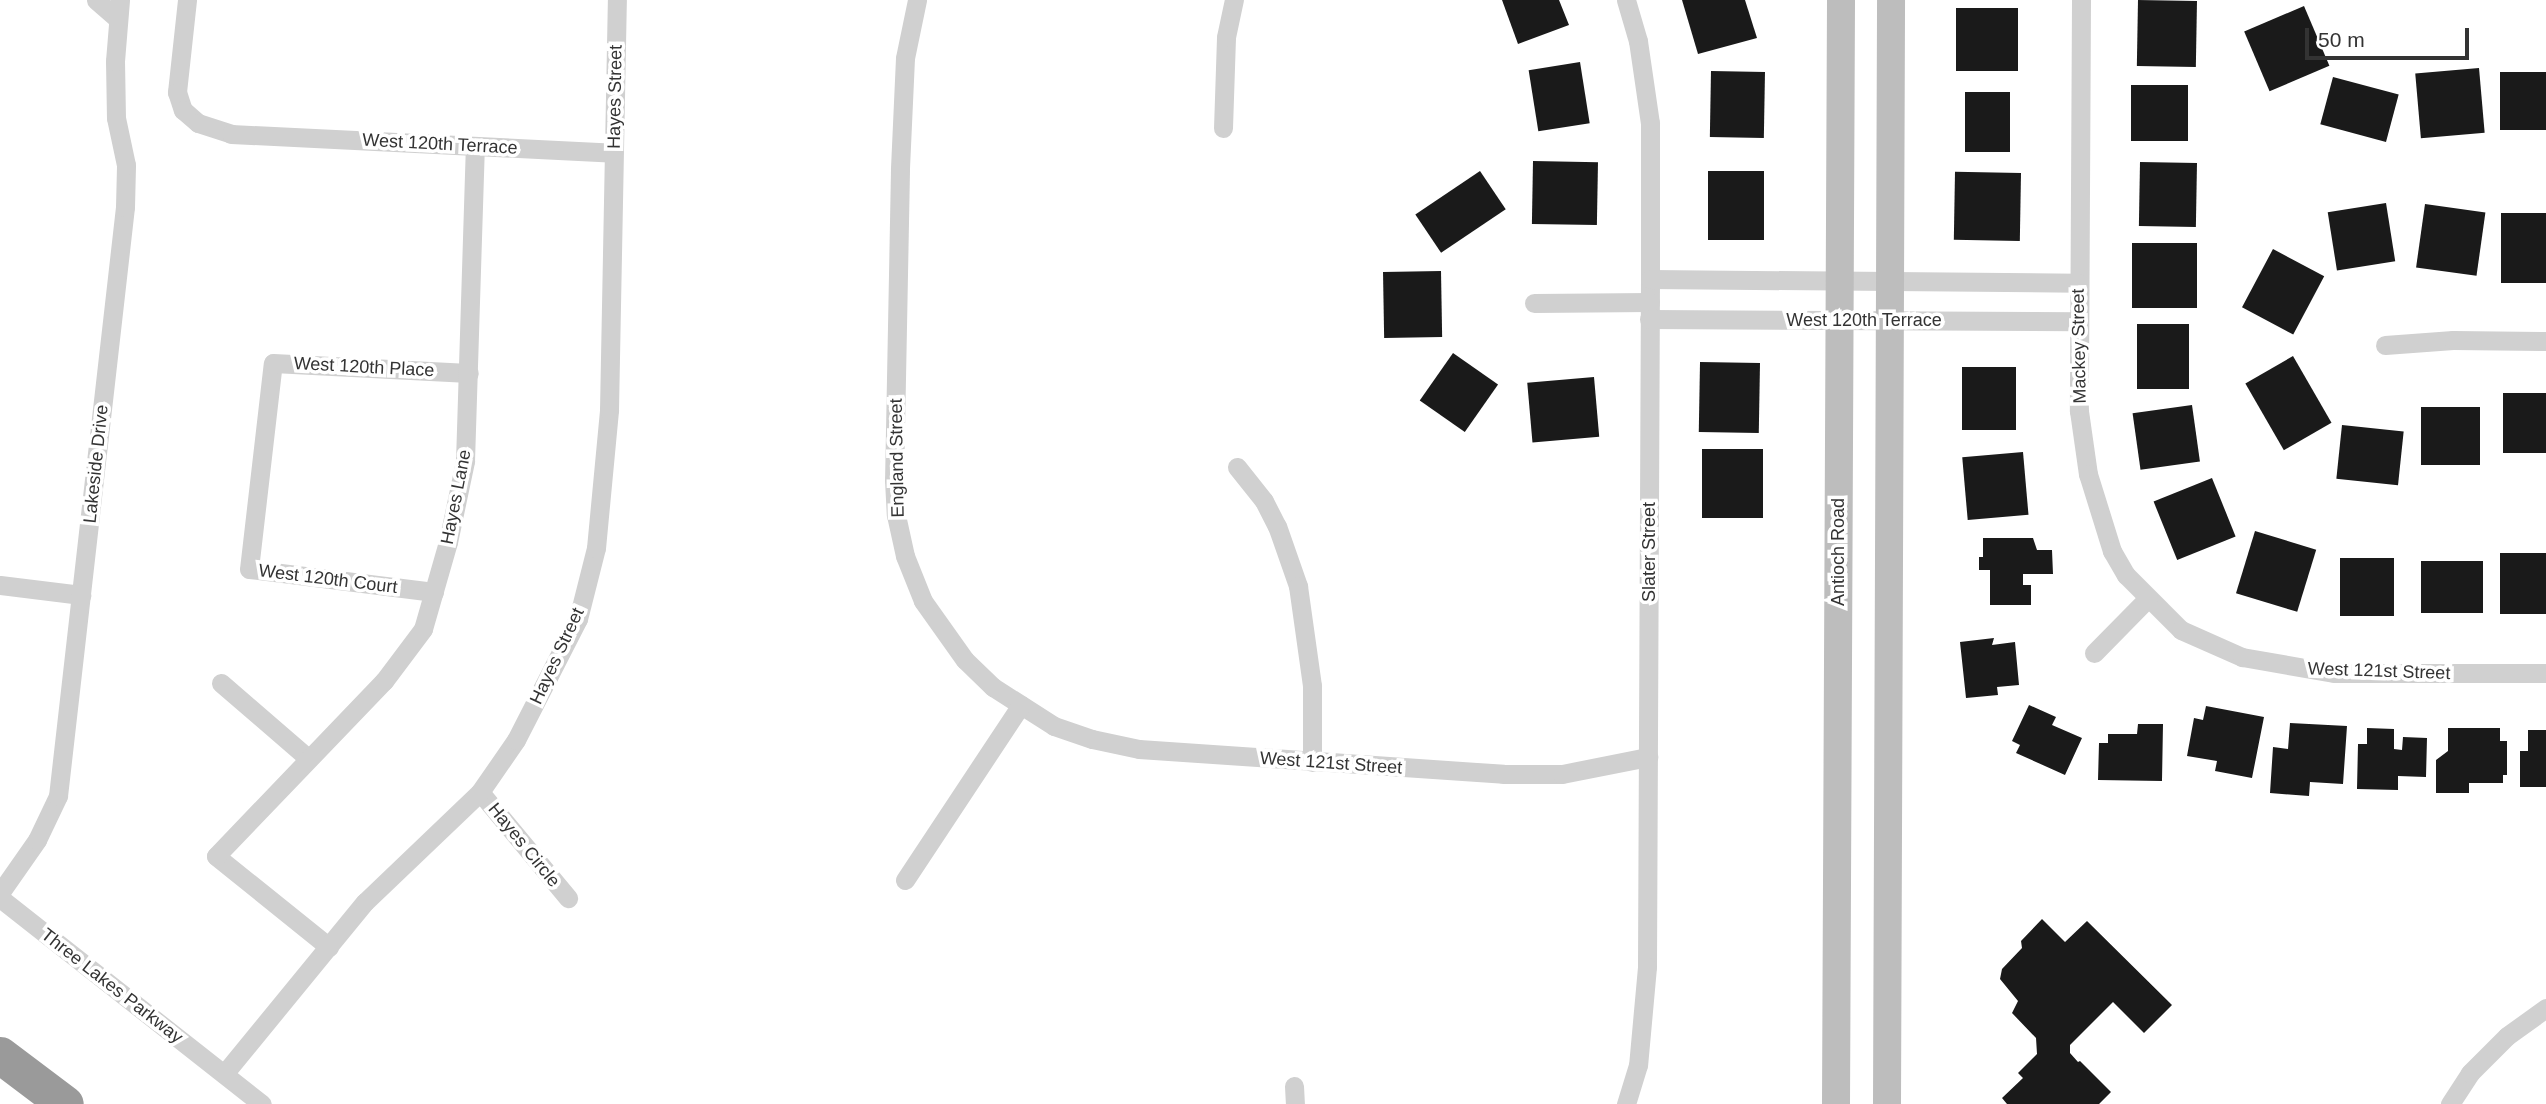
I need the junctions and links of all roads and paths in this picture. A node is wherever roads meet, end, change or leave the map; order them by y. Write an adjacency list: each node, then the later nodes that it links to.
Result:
1 (96, 0): 10 (street, Lakeside Drive)
2 (187, 0): 12 (street, West 120th Terrace)
3 (617, 0): 13 (street, Hayes Street)
4 (917, 0): 35 (street, England Street)
5 (1234, 0): 11 (street)
6 (1626, 0): 14 (street, Slater Street)
7 (1841, 0): 15 (main road, Antioch Road)
8 (1891, 0): 16 (main road)
9 (2081, 0): 17 (street, Mackey Street)
10 (119, 9): 30 (street, Lakeside Drive)
11 (1223, 128)
12 (475, 146): 13 (street, West 120th Terrace); 25 (street, Hayes Lane)
13 (614, 153): 39 (street, Hayes Street)
14 (1650, 279): 15 (street); 19 (street, Slater Street)
15 (1840, 281): 16 (street); 20 (main road, Antioch Road)
16 (1889, 282): 17 (street); 21 (main road)
17 (2078, 284): 22 (street, Mackey Street)
18 (1534, 303): 19 (street, West 120th Terrace)
19 (1650, 310): 20 (street, West 120th Terrace); 36 (street, Slater Street)
20 (1839, 319): 21 (street, West 120th Terrace); 51 (main road, Antioch Road)
21 (1889, 320): 22 (street, West 120th Terrace); 52 (main road)
22 (2078, 321): 31 (street, Mackey Street)
23 (2546, 341): 24 (street)
24 (2385, 345)
25 (469, 373): 26 (street, West 120th Place); 29 (street, Hayes Lane)
26 (261, 459): 29 (street, West 120th Court)
27 (1237, 467): 38 (street)
28 (0, 585): 30 (street)
29 (434, 592): 37 (street, Hayes Lane)
30 (81, 595): 41 (street, Lakeside Drive)
31 (2148, 598): 32 (street); 33 (street, West 121st Street)
32 (2094, 653)
33 (2546, 673)
34 (221, 683): 37 (street)
35 (1021, 705): 38 (street, West 121st Street); 40 (street)
36 (1648, 757): 38 (street, West 121st Street); 50 (street, Slater Street)
37 (308, 758): 44 (street, Hayes Lane)
38 (1312, 762)
39 (480, 792): 43 (street, Hayes Circle); 44 (street, Hayes Street)
40 (905, 880)
41 (0, 893)
42 (0, 898): 47 (street, Three Lakes Parkway)
43 (568, 898)
44 (329, 947): 47 (street, Hayes Street)
45 (2546, 1008): 53 (street)
46 (0, 1055): 48 (highway)
47 (224, 1074): 49 (street, Three Lakes Parkway)
48 (65, 1104)
49 (262, 1104)
50 (1626, 1104)
51 (1836, 1104)
52 (1887, 1104)
53 (2450, 1104)

